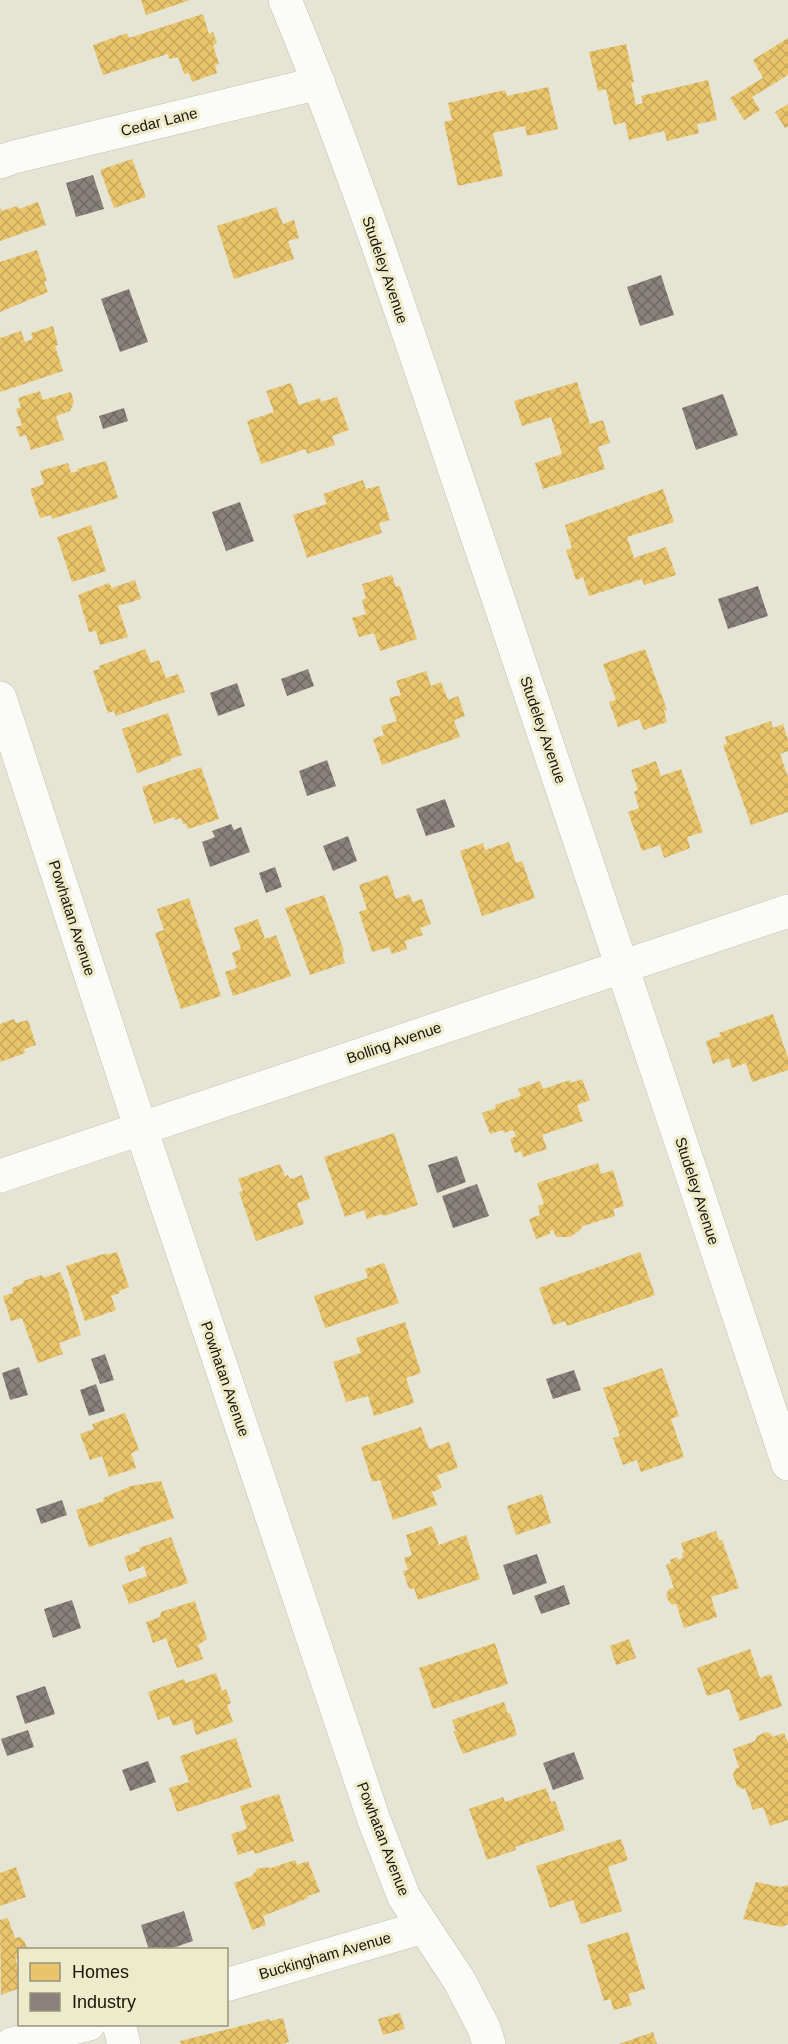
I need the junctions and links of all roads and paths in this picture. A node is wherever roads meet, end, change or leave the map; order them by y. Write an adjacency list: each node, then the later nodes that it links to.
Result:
1 (285, 0): 2 (street, Studeley Avenue)
2 (319, 83): 3 (street, Cedar Lane); 6 (street, Studeley Avenue)
3 (0, 162)
4 (0, 698): 7 (street, Powhatan Avenue)
5 (788, 911): 6 (street, Bolling Avenue)
6 (622, 966): 7 (street, Bolling Avenue); 9 (street, Studeley Avenue)
7 (141, 1129): 8 (street, Bolling Avenue); 10 (street, Powhatan Avenue)
8 (0, 1176)
9 (788, 1464)
10 (423, 1927): 11 (street, Buckingham Avenue); 16 (street, Powhatan Avenue)
11 (228, 1984)
12 (85, 2026): 14 (street)
13 (119, 2026): 15 (street)
14 (12, 2044)
15 (124, 2044)
16 (489, 2044)

